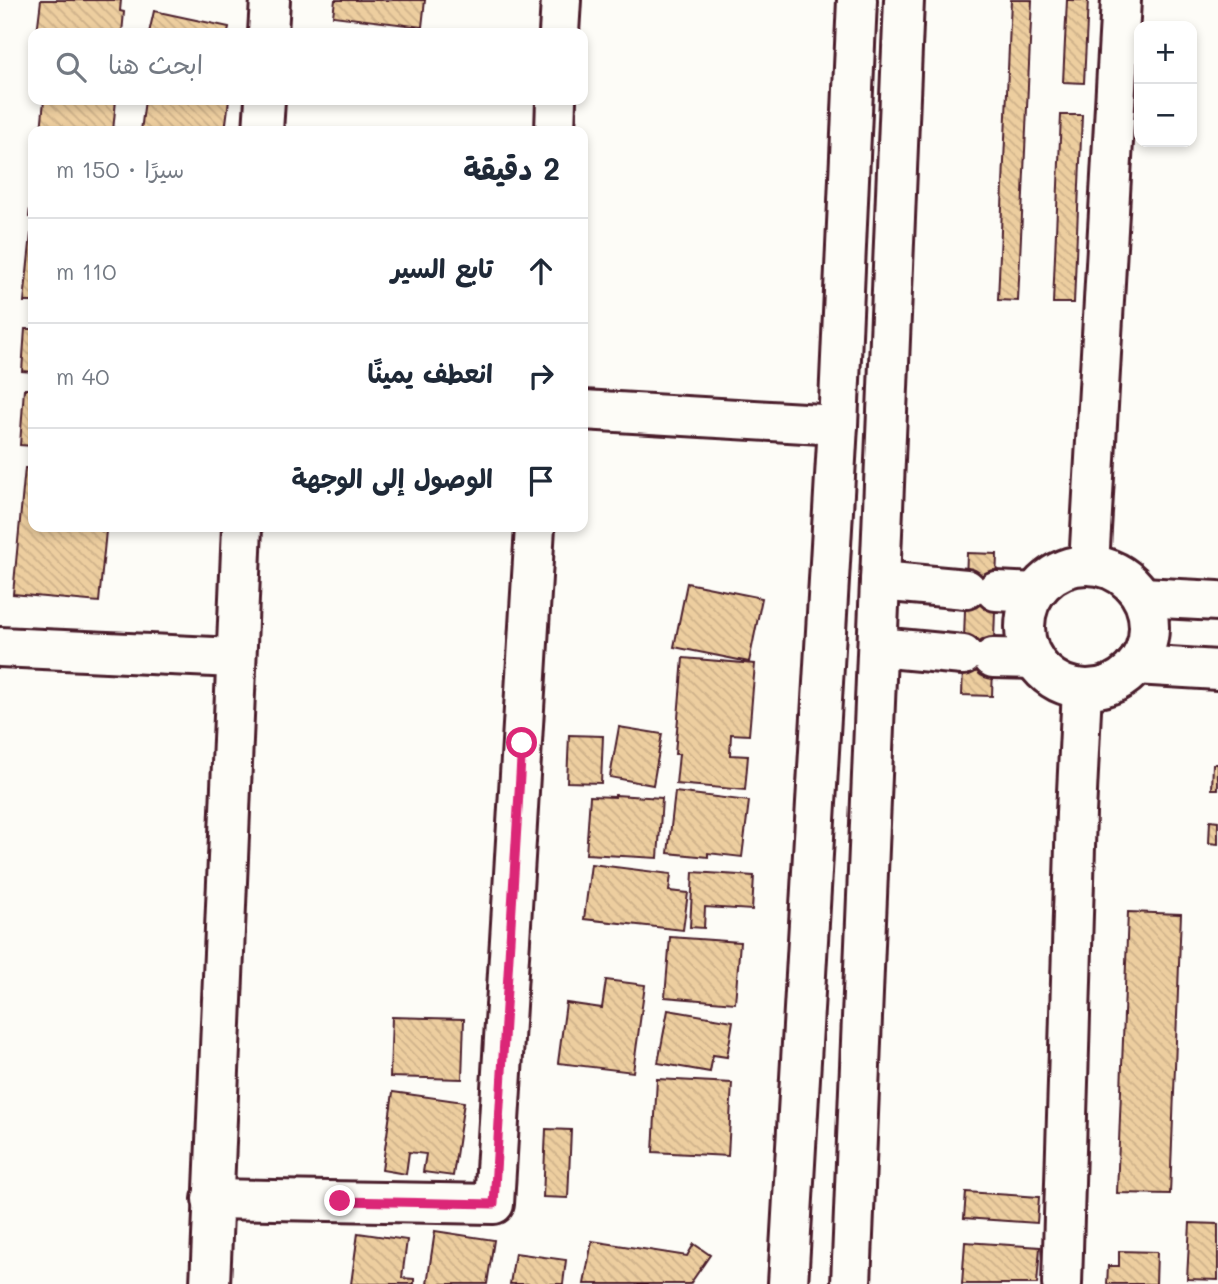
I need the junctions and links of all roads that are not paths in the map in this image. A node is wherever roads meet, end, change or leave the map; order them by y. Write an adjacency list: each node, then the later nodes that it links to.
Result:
1 (270, 0): 6 (street)
2 (561, 0): 7 (street)
3 (857, 0): 13 (street)
4 (904, 0): 17 (street)
5 (1121, 0): 16 (street)
6 (268, 28)
7 (559, 28)
8 (265, 105): 10 (street)
9 (556, 105): 11 (street)
10 (263, 126)
11 (555, 126)
12 (588, 410): 13 (street)
13 (838, 425): 30 (street)
14 (242, 532): 23 (street)
15 (535, 532): 28 (street)
16 (1089, 565): 18 (street); 19 (street)
17 (880, 581): 18 (street); 22 (street)
18 (1035, 593): 24 (street)
19 (1142, 597): 20 (street); 25 (street)
20 (1218, 601)
21 (0, 647): 23 (street)
22 (878, 647): 24 (street); 31 (street)
23 (235, 658): 28 (street)
24 (1034, 659): 27 (street)
25 (1136, 664): 26 (street); 27 (street)
26 (1218, 670)
27 (1083, 689): 32 (street)
28 (212, 1199): 29 (street)
29 (210, 1284)
30 (788, 1284)
31 (851, 1284)
32 (1062, 1284)

